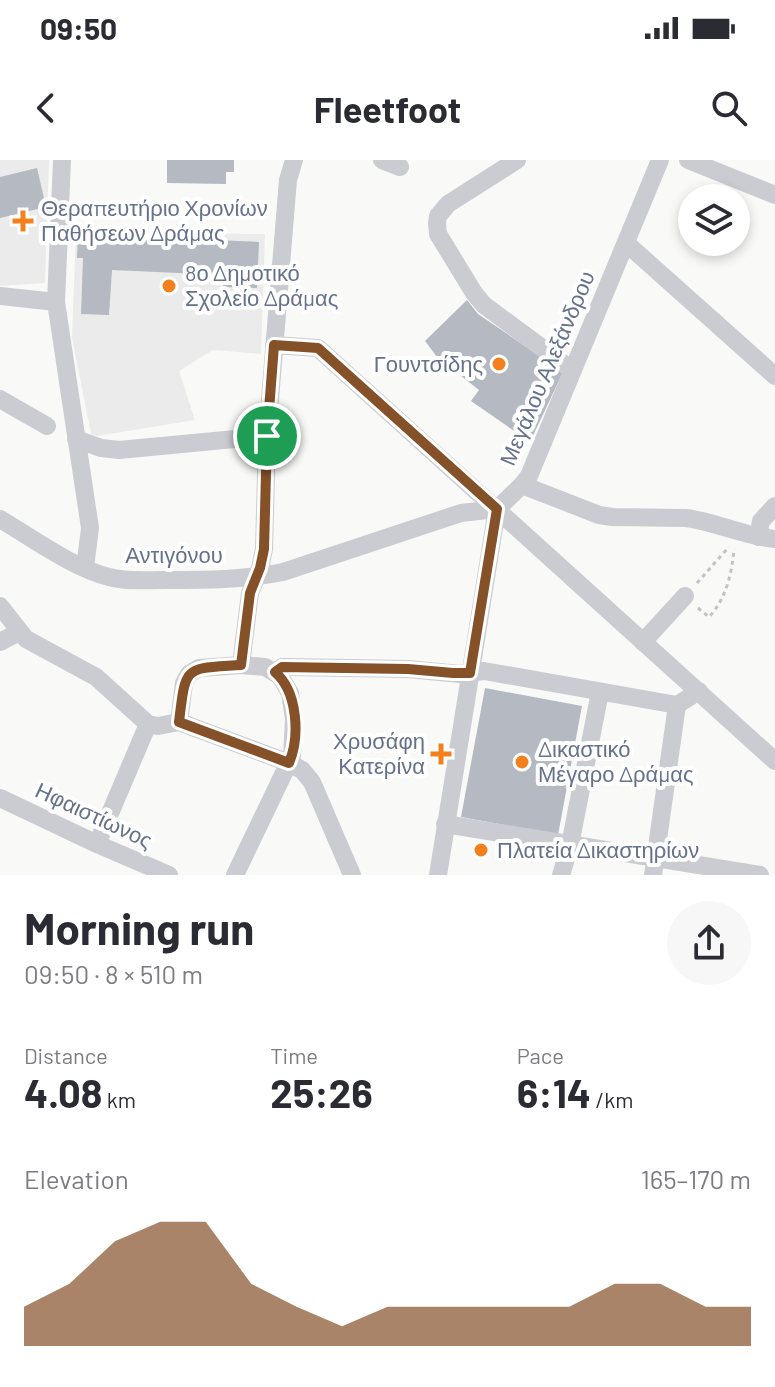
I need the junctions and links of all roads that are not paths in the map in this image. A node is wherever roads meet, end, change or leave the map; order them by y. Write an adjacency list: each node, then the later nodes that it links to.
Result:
1 (62, 160): 11 (street)
2 (294, 160): 12 (street)
3 (382, 160): 7 (street)
4 (517, 160): 13 (street)
5 (660, 160): 9 (street, Μεγάλου Αλεξάνδρου)
6 (688, 160): 8 (street)
7 (400, 167)
8 (775, 195)
9 (626, 243): 13 (street, Μεγάλου Αλεξάνδρου); 14 (street)
10 (0, 296): 11 (street)
11 (56, 302): 18 (street)
12 (274, 345): 17 (street); 21 (street)
13 (572, 370): 19 (street, Μεγάλου Αλεξάνδρου)
14 (775, 376)
15 (0, 399): 16 (street)
16 (47, 426)
17 (267, 436): 18 (street); 25 (street)
18 (76, 439): 24 (street)
19 (522, 485): 21 (street, Μεγάλου Αλεξάνδρου); 23 (street)
20 (775, 506): 23 (street)
21 (497, 509): 25 (street, Αντιγόνου); 30 (street); 33 (street)
22 (0, 519): 24 (street, Αντιγόνου)
23 (766, 538)
24 (85, 568): 25 (street, Αντιγόνου)
25 (256, 578): 31 (street)
26 (685, 596): 30 (street)
27 (0, 606): 28 (street)
28 (19, 632): 29 (street); 38 (street)
29 (0, 642)
30 (643, 642): 34 (street)
31 (241, 665): 32 (street); 37 (street)
32 (275, 672): 33 (street); 40 (street)
33 (470, 673): 35 (street); 42 (street)
34 (699, 691): 36 (street); 39 (street)
35 (600, 692): 36 (street); 44 (street)
36 (677, 705): 45 (street)
37 (179, 722): 38 (street); 40 (street)
38 (148, 724): 43 (street)
39 (773, 753)
40 (289, 763): 47 (street); 48 (street)
41 (0, 798): 43 (street, Ηφαιστίωνος)
42 (445, 824): 44 (street); 49 (street)
43 (97, 844): 46 (street, Ηφαιστίωνος)
44 (570, 845): 45 (street); 50 (street)
45 (654, 867): 51 (street)
46 (169, 875)
47 (235, 875)
48 (352, 875)
49 (438, 875)
50 (561, 875)
51 (760, 875)

